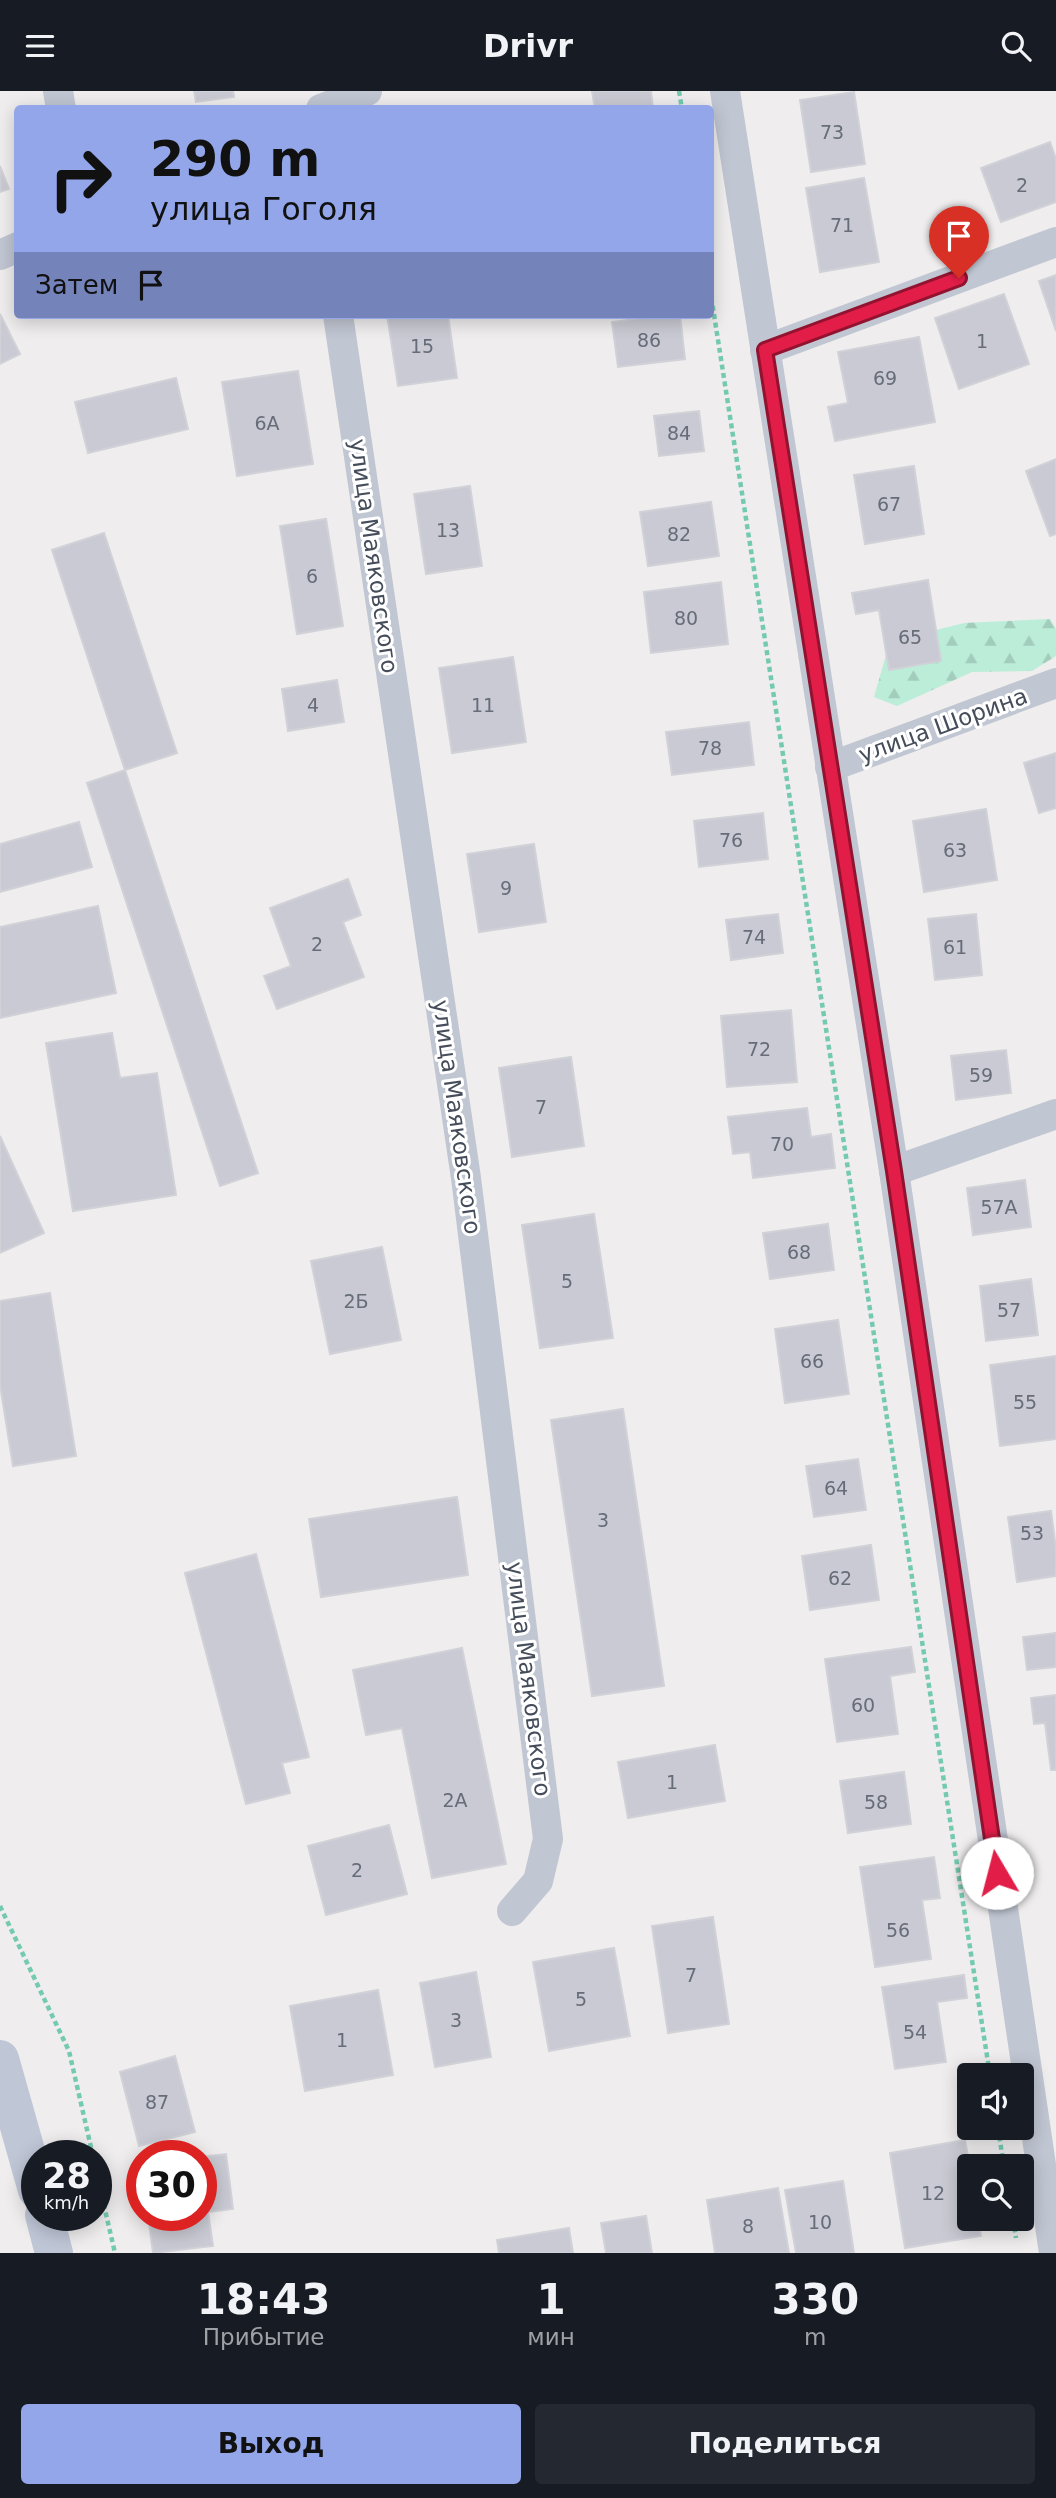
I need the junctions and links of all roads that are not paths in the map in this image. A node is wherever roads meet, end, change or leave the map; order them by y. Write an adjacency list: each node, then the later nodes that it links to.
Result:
1 (367, 91): 3 (street)
2 (725, 91): 6 (street)
3 (331, 105)
4 (1056, 242): 6 (street)
5 (339, 319): 11 (street, улица Маяковского)
6 (765, 350): 8 (street)
7 (1056, 683): 8 (street, улица Шорина)
8 (830, 767): 10 (street)
9 (1056, 1114): 10 (street)
10 (894, 1171): 16 (street)
11 (512, 1911)
12 (0, 2059): 13 (street)
13 (23, 2140)
14 (48, 2231): 15 (street)
15 (54, 2253)
16 (1054, 2253)

